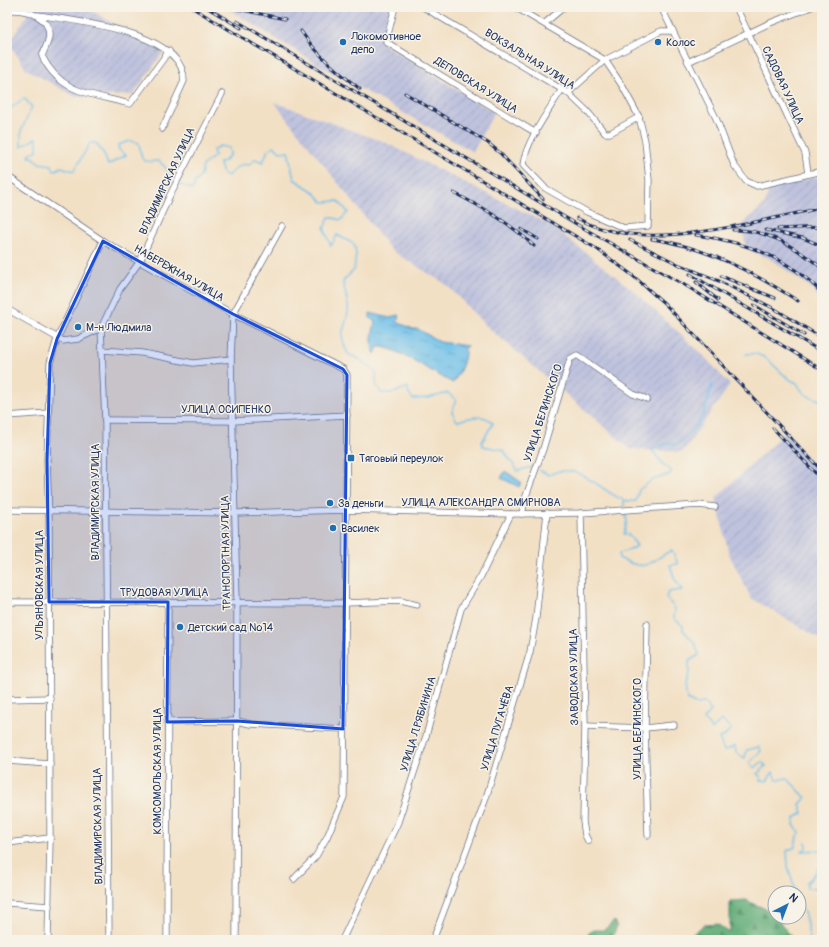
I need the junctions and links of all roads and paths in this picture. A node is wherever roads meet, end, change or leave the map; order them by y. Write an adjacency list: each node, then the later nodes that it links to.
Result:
1 (395, 7): 21 (street, ДЕПОВСКАЯ УЛИЦА)
2 (422, 7): 17 (street, ВОКЗАЛЬНАЯ УЛИЦА)
3 (515, 7): 11 (street)
4 (564, 7): 11 (street)
5 (661, 7): 12 (street)
6 (736, 7): 13 (street, САДОВАЯ УЛИЦА)
7 (811, 7): 13 (street)
8 (14, 9): 9 (street); 10 (street)
9 (7, 15)
10 (38, 15): 14 (street); 14 (street)
11 (545, 24): 15 (street)
12 (673, 31): 15 (street); 16 (street)
13 (748, 34): 16 (street); 23 (street, САДОВАЯ УЛИЦА)
14 (168, 51): 20 (street)
15 (605, 60): 17 (street); 19 (street)
16 (688, 62): 23 (street)
17 (565, 91): 19 (street, ВОКЗАЛЬНАЯ УЛИЦА); 21 (street)
18 (222, 94): 27 (street, ВЛАДИМИРСКАЯ УЛИЦА)
19 (639, 117): 21 (street)
20 (162, 129)
21 (536, 133)
22 (822, 171): 23 (street)
23 (808, 174)
24 (7, 176): 26 (street, НАБЕРЕЖНАЯ УЛИЦА)
25 (282, 226): 29 (street, ТРАНСПОРТНАЯ УЛИЦА)
26 (103, 241): 27 (street, НАБЕРЕЖНАЯ УЛИЦА); 31 (street, УЛЬЯНОВСКАЯ УЛИЦА)
27 (140, 261): 29 (street, НАБЕРЕЖНАЯ УЛИЦА); 30 (street, ВЛАДИМИРСКАЯ УЛИЦА)
28 (7, 309): 31 (street)
29 (233, 314): 33 (street, ТРАНСПОРТНАЯ УЛИЦА); 37 (street, НАБЕРЕЖНАЯ УЛИЦА)
30 (101, 328): 31 (street); 32 (street, ВЛАДИМИРСКАЯ УЛИЦА)
31 (57, 339): 35 (street, УЛЬЯНОВСКАЯ УЛИЦА)
32 (102, 350): 33 (street); 38 (street, ВЛАДИМИРСКАЯ УЛИЦА)
33 (231, 360): 39 (street, ТРАНСПОРТНАЯ УЛИЦА)
34 (647, 399): 49 (street, УЛИЦА БЕЛИНСКОГО)
35 (49, 413): 36 (street); 42 (street, УЛЬЯНОВСКАЯ УЛИЦА)
36 (7, 416)
37 (348, 416): 39 (street, УЛИЦА ОСИПЕНКО); 43 (street)
38 (105, 420): 39 (street, УЛИЦА ОСИПЕНКО); 44 (street, ВЛАДИМИРСКАЯ УЛИЦА)
39 (233, 421): 45 (street, ТРАНСПОРТНАЯ УЛИЦА)
40 (715, 507): 47 (street, УЛИЦА АЛЕКСАНДРА СМИРНОВА)
41 (7, 510): 42 (street, УЛИЦА АЛЕКСАНДРА СМИРНОВА)
42 (49, 510): 44 (street, УЛИЦА АЛЕКСАНДРА СМИРНОВА); 52 (street, УЛЬЯНОВСКАЯ УЛИЦА)
43 (345, 510): 45 (street, УЛИЦА АЛЕКСАНДРА СМИРНОВА); 48 (street, УЛИЦА АЛЕКСАНДРА СМИРНОВА); 55 (street)
44 (105, 511): 45 (street, УЛИЦА АЛЕКСАНДРА СМИРНОВА); 53 (street, ВЛАДИМИРСКАЯ УЛИЦА)
45 (236, 513): 50 (street, ТРАНСПОРТНАЯ УЛИЦА)
46 (547, 513): 47 (street, УЛИЦА АЛЕКСАНДРА СМИРНОВА); 49 (street, УЛИЦА АЛЕКСАНДРА СМИРНОВА); 80 (street, УЛИЦА ПУГАЧЁВА)
47 (581, 513): 63 (street, ЗАВОДСКАЯ УЛИЦА)
48 (511, 514): 49 (street, УЛИЦА АЛЕКСАНДРА СМИРНОВА); 79 (street, УЛИЦА Л.РЯБИНИНА)
49 (522, 514)
50 (237, 601): 54 (street, ТРУДОВАЯ УЛИЦА); 55 (street, ТРУДОВАЯ УЛИЦА); 61 (street, ТРАНСПОРТНАЯ УЛИЦА)
51 (7, 602): 52 (street, ТРУДОВАЯ УЛИЦА)
52 (49, 602): 53 (street, ТРУДОВАЯ УЛИЦА); 58 (street, УЛЬЯНОВСКАЯ УЛИЦА)
53 (105, 602): 54 (street, ТРУДОВАЯ УЛИЦА); 76 (street, ВЛАДИМИРСКАЯ УЛИЦА)
54 (168, 602): 60 (street, КОМСОМОЛЬСКАЯ УЛИЦА)
55 (345, 603): 56 (street, ТРУДОВАЯ УЛИЦА); 65 (street)
56 (417, 605)
57 (647, 624): 64 (street, УЛИЦА БЕЛИНСКОГО)
58 (50, 698): 59 (street); 67 (street, УЛЬЯНОВСКАЯ УЛИЦА)
59 (7, 699)
60 (167, 722): 61 (street); 77 (street, КОМСОМОЛЬСКАЯ УЛИЦА)
61 (237, 722): 65 (street); 78 (street, ТРАНСПОРТНАЯ УЛИЦА)
62 (674, 725): 64 (street)
63 (585, 726): 64 (street); 70 (street, ЗАВОДСКАЯ УЛИЦА)
64 (645, 728): 68 (street, УЛИЦА БЕЛИНСКОГО)
65 (343, 729): 72 (street)
66 (7, 761): 67 (street)
67 (50, 764): 69 (street, УЛЬЯНОВСКАЯ УЛИЦА)
68 (648, 834)
69 (50, 838): 71 (street); 74 (street, УЛЬЯНОВСКАЯ УЛИЦА)
70 (588, 841)
71 (7, 843)
72 (294, 879)
73 (7, 903): 74 (street)
74 (49, 906): 75 (street, УЛЬЯНОВСКАЯ УЛИЦА)
75 (48, 940)
76 (109, 940)
77 (167, 940)
78 (236, 940)
79 (342, 940)
80 (433, 940)

